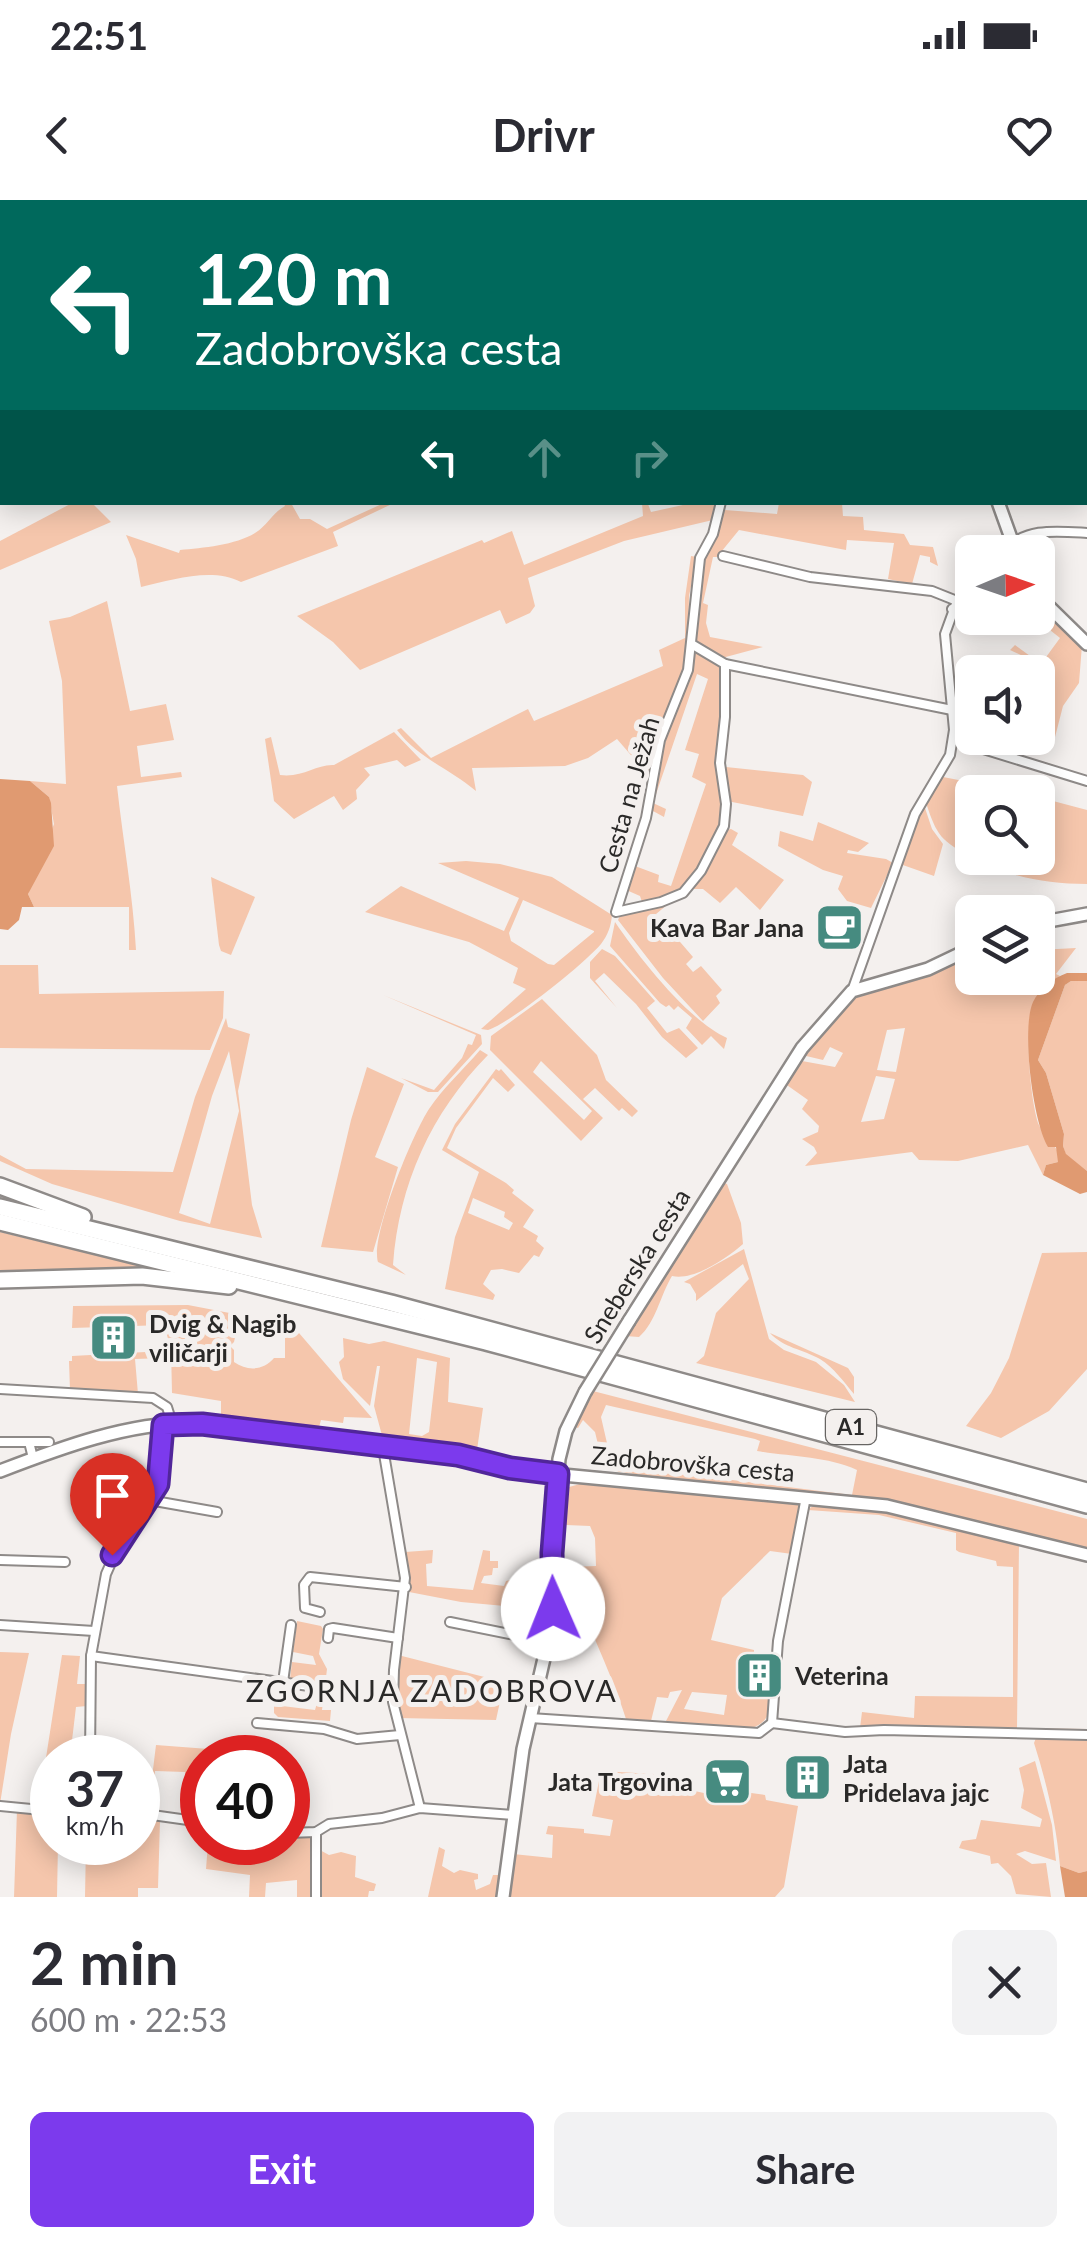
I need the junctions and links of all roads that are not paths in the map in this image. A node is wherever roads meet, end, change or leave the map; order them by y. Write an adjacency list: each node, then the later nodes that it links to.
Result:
1 (720, 505): 10 (street, Cesta na Ježah)
2 (999, 505): 4 (main road)
3 (1087, 534): 5 (street)
4 (1010, 535)
5 (1023, 535)
6 (723, 556): 7 (street)
7 (954, 605): 12 (street, Sneberska cesta)
8 (1055, 616): 9 (main road)
9 (1087, 644)
10 (693, 646): 11 (street); 11 (street, Cesta na Ježah)
11 (725, 664): 12 (street)
12 (952, 710): 13 (street, Sneberska cesta)
13 (954, 740): 14 (street); 18 (street, Sneberska cesta)
14 (1087, 781)
15 (1087, 914): 16 (main road)
16 (1055, 920)
17 (955, 956): 18 (main road)
18 (852, 991): 33 (main road, Sneberska cesta, bridge)
19 (0, 1186): 22 (highway)
20 (0, 1207): 22 (highway, A1)
21 (0, 1222): 24 (highway, A1)
22 (142, 1241): 34 (highway, A1)
23 (0, 1280): 24 (highway)
24 (292, 1292): 37 (highway, A1)
25 (0, 1390): 26 (street)
26 (167, 1424): 30 (main road, Zadobrovška cesta); 31 (main road, Zadobrovška cesta); 36 (street)
27 (0, 1442): 28 (street)
28 (28, 1442): 29 (street); 31 (street)
29 (49, 1442)
30 (383, 1448): 33 (main road, Zadobrovška cesta); 42 (street)
31 (34, 1458): 32 (main road, Zadobrovška cesta)
32 (0, 1471)
33 (558, 1474): 35 (main road, Zadobrovška cesta); 50 (main road, Sneberska cesta)
34 (1087, 1490)
35 (806, 1498): 39 (main road, Zadobrovška cesta); 56 (street)
36 (148, 1500): 38 (street); 47 (street)
37 (1087, 1505)
38 (217, 1512)
39 (1087, 1555)
40 (0, 1560): 41 (street)
41 (65, 1562)
42 (406, 1587): 43 (street); 49 (street)
43 (320, 1612)
44 (450, 1622): 50 (street)
45 (0, 1624): 47 (street)
46 (291, 1625): 52 (street)
47 (94, 1631): 51 (street)
48 (328, 1638): 49 (street)
49 (398, 1638): 58 (street)
50 (549, 1642): 54 (main road, Sneberska cesta)
51 (91, 1656): 52 (street); 57 (street)
52 (283, 1682): 53 (street)
53 (309, 1686)
54 (530, 1718): 56 (street); 63 (main road, Sneberska cesta)
55 (256, 1723): 58 (street)
56 (772, 1723): 59 (street)
57 (90, 1735)
58 (400, 1735): 61 (street)
59 (1087, 1735)
60 (0, 1806): 62 (street)
61 (420, 1808): 63 (street); 65 (street)
62 (30, 1809)
63 (514, 1815): 67 (main road, Sneberska cesta)
64 (310, 1832): 65 (street)
65 (316, 1832): 66 (street)
66 (316, 1897)
67 (503, 1897)

